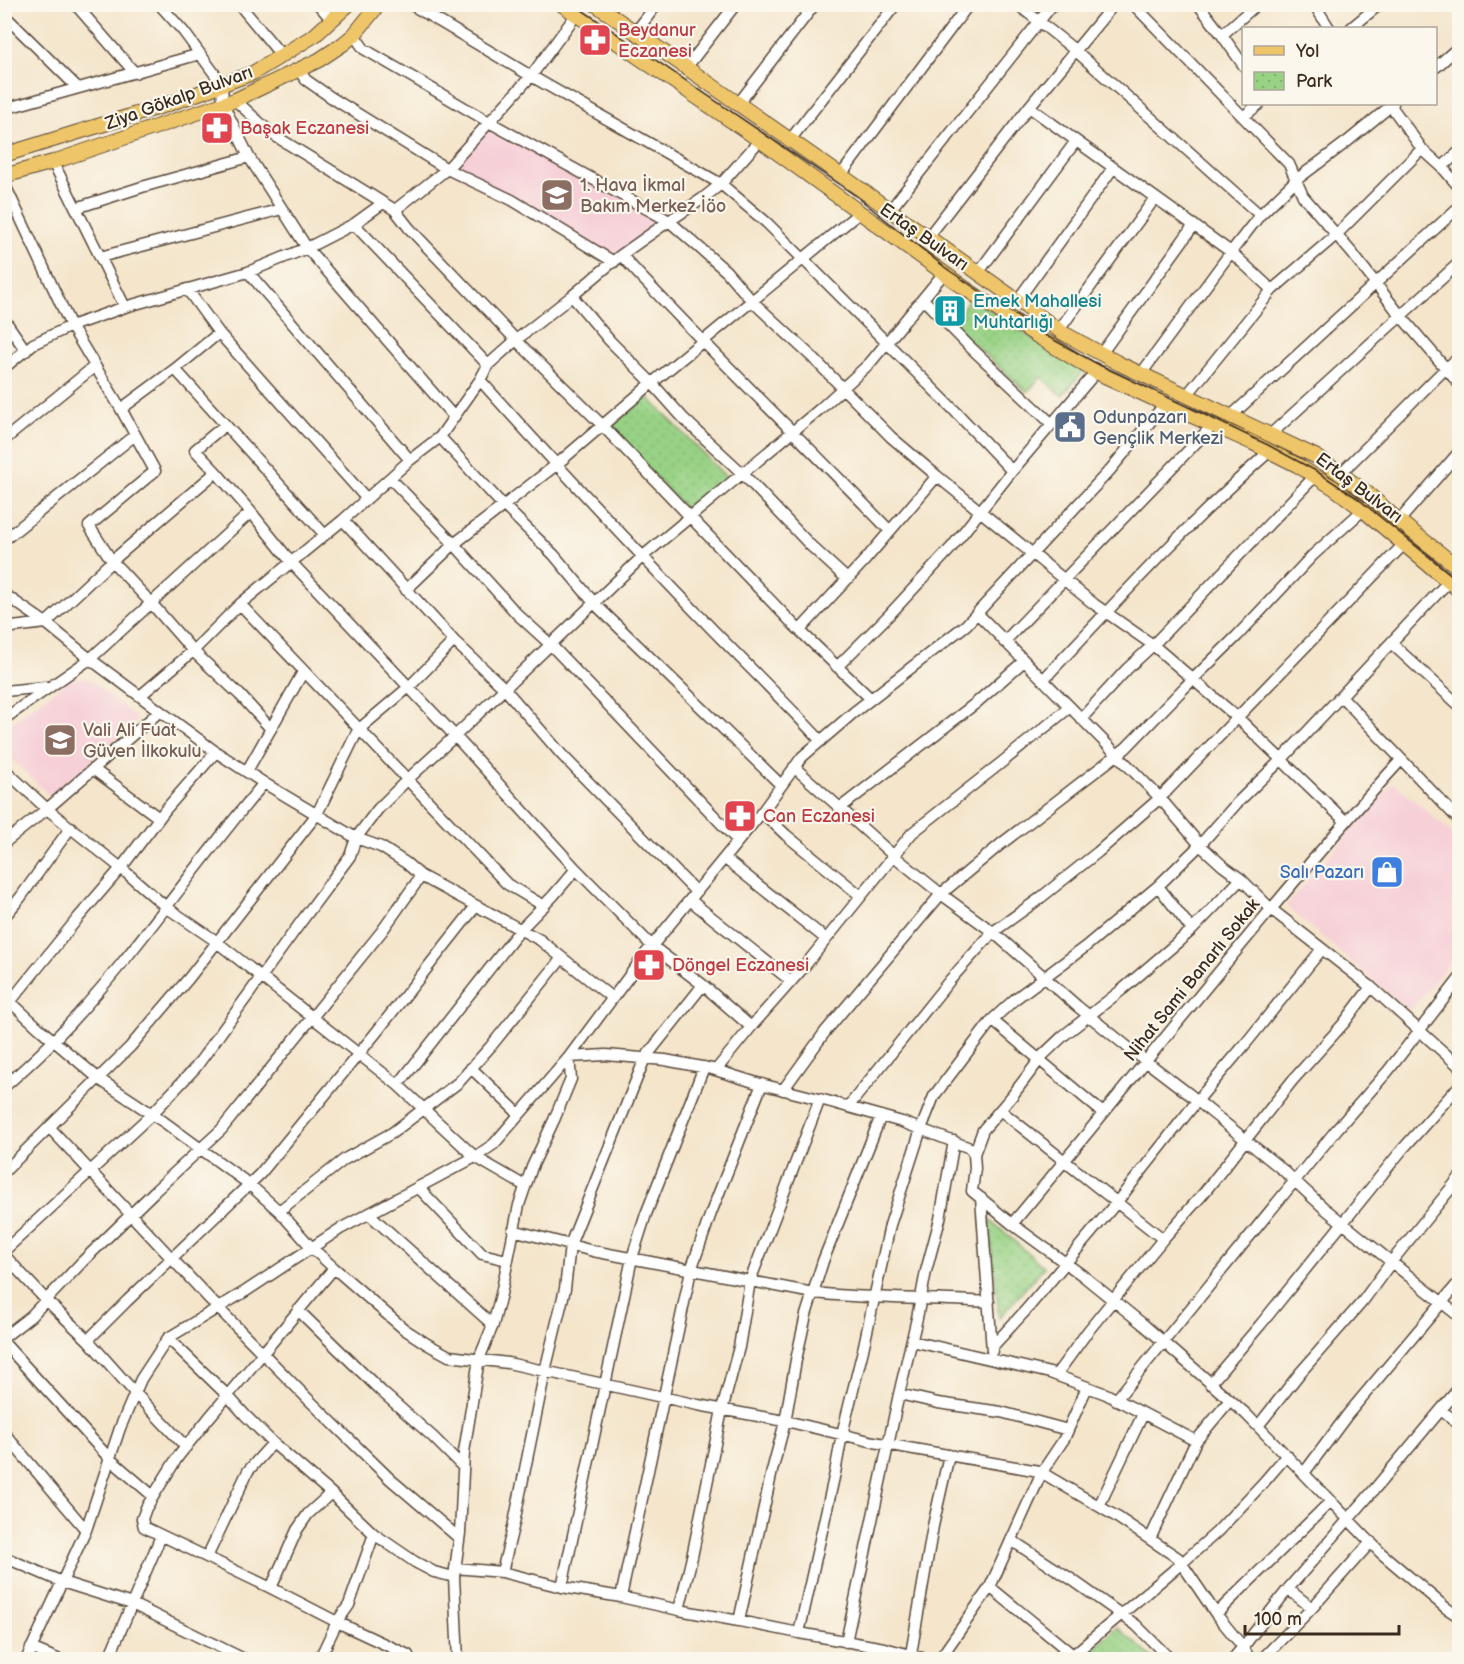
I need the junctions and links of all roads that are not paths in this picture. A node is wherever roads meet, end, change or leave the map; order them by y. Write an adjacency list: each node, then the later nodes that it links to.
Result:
1 (75, 4): 40 (street)
2 (159, 4): 34 (street)
3 (239, 4): 35 (street)
4 (318, 4): 25 (street)
5 (349, 4): 25 (main road, Ziya Gökalp Bulvarı)
6 (379, 4): 30 (main road, Ziya Gökalp Bulvarı)
7 (410, 4): 41 (street)
8 (561, 4): 24 (main road, Ertaş Bulvarı)
9 (595, 4): 29 (main road, Ertaş Bulvarı)
10 (657, 4): 29 (street)
11 (736, 4): 38 (street)
12 (815, 4): 45 (street)
13 (896, 4): 53 (street)
14 (969, 4): 63 (street)
15 (1017, 4): 26 (street)
16 (1053, 4): 26 (street)
17 (1114, 4): 33 (street)
18 (1133, 4): 50 (street)
19 (1198, 4): 31 (street)
20 (1257, 4): 31 (street)
21 (1314, 4): 27 (street)
22 (1380, 4): 28 (street)
23 (4, 15): 43 (street)
24 (576, 15): 41 (street); 52 (main road, Ertaş Bulvarı)
25 (332, 20): 35 (main road, Ziya Gökalp Bulvarı)
26 (1040, 21): 33 (street); 75 (street)
27 (1328, 27)
28 (1352, 27)
29 (635, 33): 38 (main road, Ertaş Bulvarı)
30 (354, 35): 39 (main road, Ziya Gökalp Bulvarı); 51 (street)
31 (1221, 35): 36 (street)
32 (1460, 46): 37 (street)
33 (1076, 51): 49 (street); 77 (street)
34 (200, 54): 40 (street); 42 (street)
35 (281, 56): 42 (main road, Ziya Gökalp Bulvarı)
36 (1242, 63)
37 (1437, 66)
38 (686, 68): 45 (main road, Ertaş Bulvarı)
39 (298, 69): 44 (main road, Ziya Gökalp Bulvarı); 62 (street)
40 (135, 73): 43 (street)
41 (531, 76): 51 (street); 67 (street)
42 (222, 84): 44 (street); 57 (main road, Ziya Gökalp Bulvarı)
43 (78, 88): 46 (street)
44 (229, 102): 58 (street); 59 (main road, Ziya Gökalp Bulvarı); 70 (street)
45 (738, 104): 53 (main road, Ertaş Bulvarı)
46 (7, 105)
47 (1258, 105): 50 (street)
48 (1389, 105): 55 (street); 65 (street)
49 (1029, 107): 54 (street); 82 (street)
50 (1243, 117): 65 (street)
51 (489, 122): 62 (street); 78 (street)
52 (760, 140): 67 (street); 76 (main road, Ertaş Bulvarı)
53 (790, 140): 63 (main road, Ertaş Bulvarı)
54 (1076, 141): 61 (street); 91 (street)
55 (1422, 149): 60 (street); 81 (street)
56 (1460, 151): 60 (street)
57 (4, 154)
58 (249, 157): 72 (street); 73 (street)
59 (54, 162): 64 (main road, Ziya Gökalp Bulvarı); 72 (street)
60 (1442, 167): 68 (street)
61 (1113, 168): 69 (street); 98 (street)
62 (447, 169): 74 (street); 87 (street)
63 (841, 175): 75 (main road, Ertaş Bulvarı)
64 (4, 176)
65 (1296, 180): 77 (street); 81 (street)
66 (4, 183): 102 (street)
67 (721, 184): 78 (street); 86 (street)
68 (1460, 188)
69 (1155, 198): 80 (street); 103 (street)
70 (383, 203): 74 (street); 79 (street)
71 (1460, 206): 92 (street)
72 (76, 208): 85 (street)
73 (282, 209): 83 (street); 85 (street)
74 (395, 210): 105 (street)
75 (890, 210): 82 (main road, Ertaş Bulvarı)
76 (859, 213): 86 (street); 90 (main road, Ertaş Bulvarı)
77 (1260, 215): 84 (street)
78 (669, 221): 87 (street); 97 (street)
79 (354, 224): 83 (street); 111 (street)
80 (1194, 225): 84 (street); 109 (street)
81 (1336, 235): 92 (street); 94 (street)
82 (928, 237): 91 (main road, Ertaş Bulvarı)
83 (307, 248): 89 (street); 126 (street)
84 (1232, 252): 94 (street); 117 (street)
85 (100, 257): 99 (street)
86 (803, 258): 97 (street); 107 (street)
87 (618, 259): 95 (street); 106 (street)
88 (1460, 262): 100 (street)
89 (248, 272): 93 (street); 138 (street)
90 (944, 273): 96 (street); 116 (main road, Ertaş Bulvarı)
91 (978, 273): 98 (main road, Ertaş Bulvarı)
92 (1375, 283): 100 (street); 125 (street)
93 (187, 289): 99 (street); 104 (street)
94 (1272, 290): 122 (street)
95 (572, 297): 105 (street); 119 (street)
96 (923, 299): 107 (street); 127 (street)
97 (752, 301): 106 (street); 121 (street)
98 (1017, 301): 103 (main road, Ertaş Bulvarı)
99 (125, 307): 102 (street)
100 (1400, 315): 115 (street); 132 (street)
101 (4, 318): 108 (street)
102 (71, 326): 108 (street); 112 (street)
103 (1059, 330): 109 (main road, Ertaş Bulvarı)
104 (219, 333): 114 (street); 147 (street)
105 (516, 340): 111 (street); 129 (street)
106 (703, 341): 119 (street); 131 (street)
107 (887, 343): 121 (street); 140 (street)
108 (26, 351): 113 (street)
109 (1101, 354): 117 (main road, Ertaş Bulvarı)
110 (1460, 357): 115 (street)
111 (488, 365): 118 (street)
112 (95, 366): 124 (street); 135 (street)
113 (4, 369)
114 (175, 369): 124 (street); 128 (street)
115 (1445, 369): 120 (street); 143 (street)
116 (1096, 372): 123 (main road, Ertaş Bulvarı); 127 (street)
117 (1141, 374): 122 (main road, Ertaş Bulvarı)
118 (480, 380): 126 (street); 139 (street)
119 (652, 383): 129 (street); 142 (street)
120 (1460, 385)
121 (842, 388): 131 (street); 144 (street)
122 (1187, 395): 125 (main road, Ertaş Bulvarı)
123 (1166, 405): 130 (main road, Ertaş Bulvarı); 160 (street)
124 (121, 409): 133 (street)
125 (1231, 416): 132 (main road, Ertaş Bulvarı)
126 (454, 417): 134 (street)
127 (1052, 424): 140 (street)
128 (225, 425): 141 (street); 156 (street)
129 (602, 425): 139 (street); 152 (street)
130 (1213, 425): 136 (main road, Ertaş Bulvarı); 166 (street)
131 (792, 432): 142 (street); 155 (street)
132 (1271, 434): 143 (main road, Ertaş Bulvarı)
133 (135, 435): 157 (street); 162 (street)
134 (440, 437): 138 (street); 148 (street)
135 (4, 440)
136 (1270, 451): 145 (main road, Ertaş Bulvarı); 174 (street)
137 (1460, 451): 154 (street)
138 (410, 460): 146 (street)
139 (555, 465): 148 (street); 161 (street)
140 (1012, 471): 151 (street)
141 (216, 472): 150 (street); 162 (street)
142 (742, 473): 152 (street); 165 (street)
143 (1341, 473): 154 (main road, Ertaş Bulvarı)
144 (937, 476): 151 (street); 155 (street)
145 (1315, 476): 149 (main road, Ertaş Bulvarı); 183 (street)
146 (390, 478): 147 (street); 158 (street)
147 (366, 498): 153 (street)
148 (503, 506): 158 (street); 173 (street)
149 (1363, 510): 159 (main road, Ertaş Bulvarı); 190 (street)
150 (251, 512): 163 (street); 171 (street)
151 (980, 512): 160 (street); 187 (street)
152 (691, 518): 161 (street); 178 (street)
153 (343, 520): 156 (street); 168 (street)
154 (1399, 521): 164 (main road, Ertaş Bulvarı)
155 (890, 531): 165 (street)
156 (325, 535): 163 (street)
157 (4, 540)
158 (454, 544): 168 (street); 182 (street)
159 (1403, 544): 167 (main road, Ertaş Bulvarı); 201 (street)
160 (1033, 554): 166 (street); 175 (street)
161 (642, 557): 173 (street); 207 (street)
162 (112, 561): 171 (street); 176 (street)
163 (291, 562): 172 (street); 192 (street)
164 (1459, 568)
165 (848, 579): 178 (street)
166 (1064, 579): 174 (street); 180 (street)
167 (1448, 582): 169 (main road, Ertaş Bulvarı); 181 (street)
168 (406, 590): 179 (street)
169 (1460, 591)
170 (4, 594): 176 (street)
171 (152, 604): 184 (street); 185 (street)
172 (240, 604): 184 (street); 188 (street)
173 (595, 604): 182 (street); 218 (street)
174 (1106, 613): 183 (street); 189 (street)
175 (976, 614): 180 (street); 197 (street)
176 (46, 623): 177 (street); 185 (street)
177 (4, 628)
178 (800, 630): 187 (street)
179 (454, 641): 192 (street); 193 (street)
180 (1004, 642): 186 (street)
181 (1390, 643): 196 (street); 198 (street)
182 (551, 645): 193 (street); 229 (street)
183 (1153, 645): 190 (street); 203 (street)
184 (193, 651): 195 (street); 204 (street)
185 (90, 659): 191 (street); 195 (street)
186 (1024, 661): 189 (street); 221 (street)
187 (837, 668): 197 (street)
188 (303, 672): 204 (street); 205 (street)
189 (1043, 680): 199 (street)
190 (1192, 680): 201 (street); 209 (street)
191 (49, 687): 194 (street); 202 (street)
192 (409, 687): 205 (street); 206 (street)
193 (504, 688): 206 (street); 240 (street)
194 (4, 691)
195 (140, 696): 200 (street)
196 (1341, 696): 210 (street); 211 (street)
197 (871, 699): 207 (street)
198 (1460, 706)
199 (1070, 707): 203 (street); 232 (street)
200 (160, 711): 208 (street); 214 (street)
201 (1238, 718): 210 (street); 219 (street)
202 (4, 719)
203 (1081, 719): 209 (street)
204 (271, 729): 215 (street)
205 (358, 730): 216 (street); 223 (street)
206 (455, 736): 216 (street); 235 (street)
207 (821, 741): 212 (street)
208 (216, 752): 215 (street); 224 (street)
209 (1117, 755): 219 (street); 239 (street)
210 (1282, 759): 226 (street); 231 (street)
211 (1401, 760): 225 (street); 226 (street, Nihat Sami Banarlı Sokak)
212 (794, 767): 218 (street); 221 (street)
213 (4, 769): 220 (street)
214 (93, 769): 220 (street); 224 (street)
215 (247, 771): 217 (street)
216 (406, 780): 228 (street); 243 (street)
217 (264, 783): 223 (street); 244 (street)
218 (781, 786): 222 (street)
219 (1160, 798): 231 (street); 249 (street)
220 (47, 808): 227 (street); 230 (street)
221 (840, 808): 232 (street)
222 (762, 812): 229 (street); 241 (street)
223 (317, 814): 228 (street); 251 (street)
224 (159, 818): 234 (street)
225 (1460, 820)
226 (1345, 821): 245 (street, Nihat Sami Banarlı Sokak)
227 (71, 827): 234 (street); 246 (street)
228 (356, 838): 236 (street); 256 (street)
229 (738, 841): 233 (street)
230 (4, 843)
231 (1200, 845): 237 (street); 238 (street)
232 (894, 856): 239 (street); 241 (street)
233 (724, 858): 240 (street); 250 (street)
234 (121, 868): 244 (street); 262 (street)
235 (576, 868): 243 (street); 252 (street)
236 (421, 876): 242 (street); 264 (street)
237 (1241, 879): 245 (street); 248 (street)
238 (1158, 886): 248 (street); 255 (street)
239 (941, 894): 249 (street); 283 (street)
240 (693, 896): 252 (street); 258 (street)
241 (861, 896): 250 (street)
242 (476, 906): 247 (street); 269 (street)
243 (544, 906): 247 (street)
244 (166, 907): 251 (street); 268 (street)
245 (1270, 909): 253 (street); 273 (street, Nihat Sami Banarlı Sokak)
246 (4, 917)
247 (520, 930): 254 (street); 280 (street)
248 (1192, 930): 263 (street)
249 (993, 932): 255 (street); 286 (street)
250 (826, 939): 258 (street)
251 (218, 943): 256 (street); 278 (street)
252 (652, 946): 259 (street); 261 (street)
253 (1322, 949): 260 (street); 285 (street)
254 (562, 958): 261 (street); 276 (street)
255 (1043, 977): 263 (street); 265 (street)
256 (260, 978): 264 (street); 290 (street)
257 (1460, 978): 267 (street)
258 (791, 981): 266 (street)
259 (703, 985): 266 (street); 271 (street)
260 (1371, 987): 267 (street); 295 (street)
261 (612, 998): 270 (street)
262 (6, 1002): 268 (street)
263 (1089, 1015): 272 (street); 273 (street)
264 (311, 1018): 269 (street); 297 (street)
265 (992, 1020): 272 (street); 294 (street)
266 (751, 1027): 277 (street)
267 (1418, 1031): 275 (street); 304 (street)
268 (54, 1041): 278 (street); 282 (street)
269 (358, 1054): 280 (street); 305 (street)
270 (569, 1057): 271 (street); 291 (street); 306 (street)
271 (645, 1058): 274 (street); 317 (street)
272 (1040, 1060): 288 (street); 289 (street)
273 (1146, 1061): 285 (street); 289 (street, Nihat Sami Banarlı Sokak)
274 (704, 1067): 277 (street); 322 (street)
275 (1460, 1067)
276 (471, 1068): 287 (street); 291 (street)
277 (716, 1070): 279 (street)
278 (99, 1079): 290 (street); 293 (street)
279 (762, 1084): 283 (street); 327 (street)
280 (398, 1085): 287 (street)
281 (1460, 1085): 313 (street)
282 (4, 1088)
283 (783, 1090): 284 (street)
284 (820, 1099): 286 (street); 328 (street)
285 (1197, 1101): 295 (street); 309 (street)
286 (848, 1107): 292 (street)
287 (424, 1110): 299 (street); 310 (street)
288 (1000, 1110): 298 (street); 300 (street)
289 (1103, 1113): 300 (street, Nihat Sami Banarlı Sokak)
290 (152, 1114): 297 (street); 301 (street)
291 (519, 1114): 299 (street)
292 (881, 1116): 294 (street); 330 (street)
293 (50, 1128): 301 (street); 302 (street)
294 (921, 1129): 296 (street); 331 (street)
295 (1246, 1140): 304 (street); 316 (street)
296 (954, 1141): 298 (street); 332 (street)
297 (200, 1149): 305 (street); 311 (street)
298 (974, 1154): 308 (street)
299 (476, 1157): 306 (street); 307 (street)
300 (1065, 1161): 309 (street); 314 (street, Nihat Sami Banarlı Sokak)
301 (90, 1171): 311 (street); 319 (street)
302 (4, 1172)
303 (1460, 1178): 324 (street)
304 (1294, 1181): 313 (street); 345 (street)
305 (249, 1184): 310 (street); 321 (street)
306 (525, 1186): 315 (street)
307 (418, 1187): 312 (street); 323 (street)
308 (981, 1198): 314 (street); 335 (street)
309 (1117, 1202): 316 (street); 325 (street)
310 (279, 1211): 318 (street)
311 (131, 1214): 321 (street); 333 (street)
312 (369, 1215): 318 (street); 340 (street)
313 (1344, 1223): 324 (street); 354 (street)
314 (1012, 1224): 325 (street)
315 (513, 1230): 317 (street); 323 (street)
316 (1163, 1239): 334 (street)
317 (570, 1245): 322 (street); 351 (street)
318 (312, 1248): 326 (street); 337 (street)
319 (4, 1251)
320 (4, 1256): 333 (street)
321 (172, 1258): 337 (street); 343 (street)
322 (632, 1258): 327 (street); 353 (street)
323 (507, 1260): 340 (street)
324 (1392, 1261): 336 (street); 368 (street)
325 (1065, 1263): 334 (street); 347 (street)
326 (334, 1269): 338 (street); 349 (street)
327 (691, 1270): 328 (street); 360 (street)
328 (750, 1281): 330 (street); 363 (street)
329 (1460, 1281): 336 (street)
330 (813, 1293): 331 (street); 366 (street)
331 (875, 1298): 332 (street); 371 (street)
332 (921, 1298): 335 (street); 344 (street)
333 (46, 1300): 341 (street); 343 (street)
334 (1113, 1300): 345 (street); 352 (street)
335 (989, 1302): 347 (street)
336 (1441, 1302): 339 (street); 381 (street)
337 (218, 1308): 342 (street); 348 (street)
338 (298, 1310): 348 (street); 379 (street)
339 (1460, 1317)
340 (493, 1325): 349 (street)
341 (4, 1337)
342 (168, 1338): 357 (street); 359 (street)
343 (88, 1340): 357 (street)
344 (912, 1341): 350 (street); 358 (street)
345 (1162, 1341): 354 (street); 361 (street)
346 (4, 1343): 378 (street)
347 (992, 1347): 350 (street)
348 (263, 1354): 359 (street); 390 (street)
349 (479, 1359): 351 (street); 379 (street)
350 (991, 1360): 352 (street)
351 (545, 1371): 353 (street); 397 (street)
352 (1056, 1376): 355 (street)
353 (604, 1384): 360 (street); 400 (street)
354 (1210, 1384): 362 (street)
355 (1087, 1387): 361 (street); 369 (street)
356 (1460, 1388): 364 (street)
357 (135, 1393): 375 (street); 378 (street)
358 (899, 1394): 369 (street); 374 (street)
359 (228, 1396): 373 (street); 375 (street)
360 (664, 1398): 363 (street); 404 (street)
361 (1116, 1400): 365 (street)
362 (1230, 1400): 368 (street); 372 (street)
363 (722, 1410): 366 (street); 407 (street)
364 (1441, 1410): 367 (street); 386 (street)
365 (1143, 1414): 372 (street); 385 (street)
366 (784, 1422): 371 (street); 411 (street)
367 (1460, 1425)
368 (1258, 1426): 377 (street)
369 (1068, 1430): 380 (street)
370 (4, 1433): 387 (street)
371 (842, 1434): 374 (street); 413 (street)
372 (1196, 1441): 391 (street)
373 (273, 1443): 382 (street); 395 (street)
374 (889, 1445): 376 (street); 414 (street)
375 (186, 1447): 383 (street)
376 (949, 1455): 380 (street); 417 (street)
377 (1287, 1455): 381 (street); 396 (street)
378 (110, 1459): 383 (street); 387 (street)
379 (463, 1467): 390 (street)
380 (1042, 1473): 385 (street); 392 (street)
381 (1304, 1473): 384 (street)
382 (331, 1493): 388 (street); 402 (street)
383 (153, 1496): 389 (street)
384 (1331, 1501): 386 (street); 409 (street)
385 (1099, 1506): 391 (street)
386 (1349, 1520): 393 (street); 403 (street)
387 (86, 1530): 399 (street)
388 (374, 1534): 398 (street); 412 (street)
389 (161, 1536): 395 (street); 405 (street)
390 (459, 1538): 398 (street)
391 (1150, 1539): 396 (street)
392 (1011, 1540): 401 (street); 408 (street)
393 (1371, 1542): 406 (street); 410 (street)
394 (4, 1557): 399 (street)
395 (207, 1557): 402 (street)
396 (1182, 1563): 408 (street); 409 (street)
397 (502, 1572): 398 (street); 400 (street)
398 (455, 1573): 426 (street)
399 (62, 1582): 405 (street); 416 (street)
400 (562, 1587): 404 (street)
401 (990, 1587): 418 (street); 428 (street)
402 (271, 1588): 412 (street)
403 (1288, 1589): 406 (street); 415 (street)
404 (621, 1597): 407 (street)
405 (132, 1604): 422 (street); 423 (street)
406 (1312, 1608): 433 (street)
407 (679, 1610): 411 (street)
408 (1120, 1614): 418 (street); 430 (street)
409 (1216, 1614): 415 (street)
410 (1460, 1617)
411 (739, 1621): 413 (street)
412 (337, 1623): 419 (street); 424 (street)
413 (799, 1633): 414 (street)
414 (846, 1642): 417 (street)
415 (1243, 1647): 431 (street); 432 (street)
416 (31, 1648): 420 (street); 421 (street)
417 (911, 1654): 427 (street)
418 (1071, 1654): 429 (street)
419 (406, 1657): 425 (street)
420 (26, 1659)
421 (60, 1659)
422 (108, 1659)
423 (246, 1659)
424 (319, 1659)
425 (419, 1659)
426 (458, 1659)
427 (930, 1659)
428 (939, 1659)
429 (1057, 1659)
430 (1171, 1659)
431 (1232, 1659)
432 (1250, 1659)
433 (1261, 1659)

